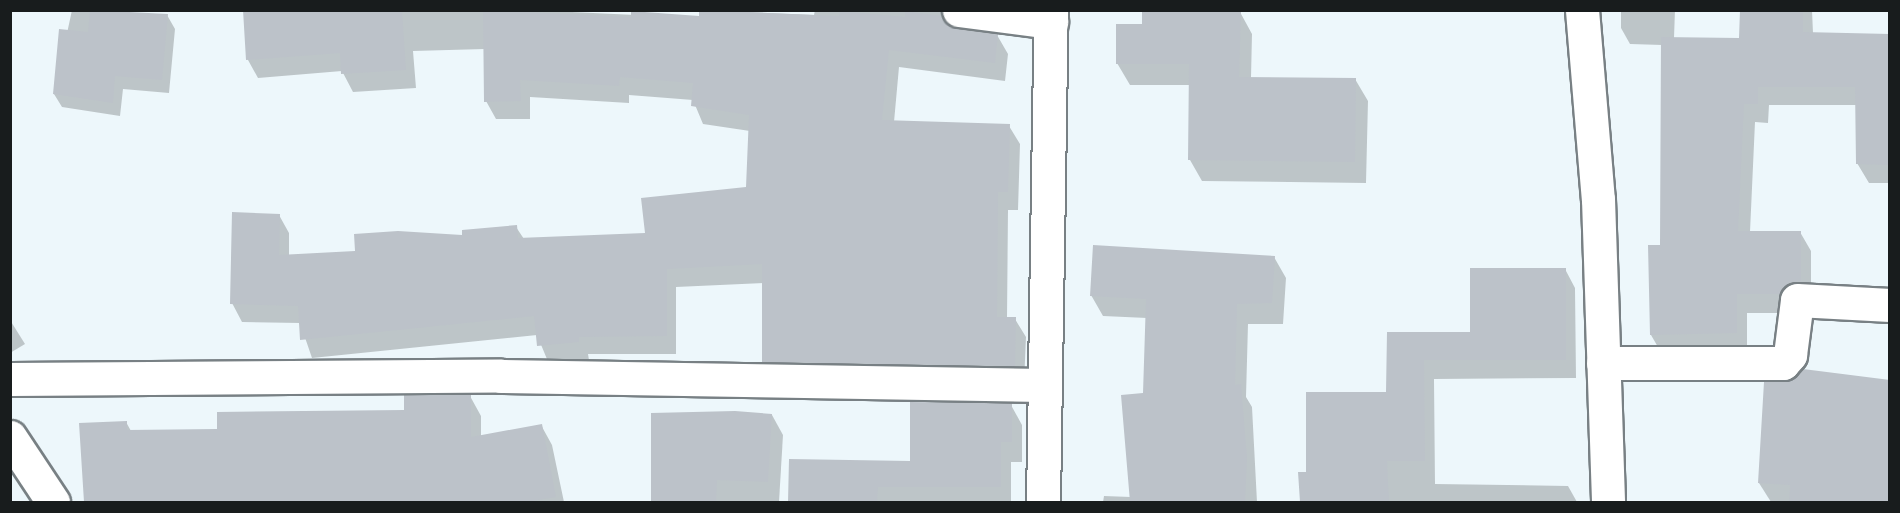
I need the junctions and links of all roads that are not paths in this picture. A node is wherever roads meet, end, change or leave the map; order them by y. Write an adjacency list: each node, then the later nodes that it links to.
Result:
1 (958, 10): 3 (street)
2 (1582, 10): 5 (street)
3 (1051, 16): 7 (street)
4 (1890, 305): 5 (street)
5 (1603, 363): 11 (street)
6 (10, 380): 7 (street)
7 (1044, 385): 10 (street)
8 (10, 437): 9 (street)
9 (53, 502)
10 (1043, 502)
11 (1608, 502)

